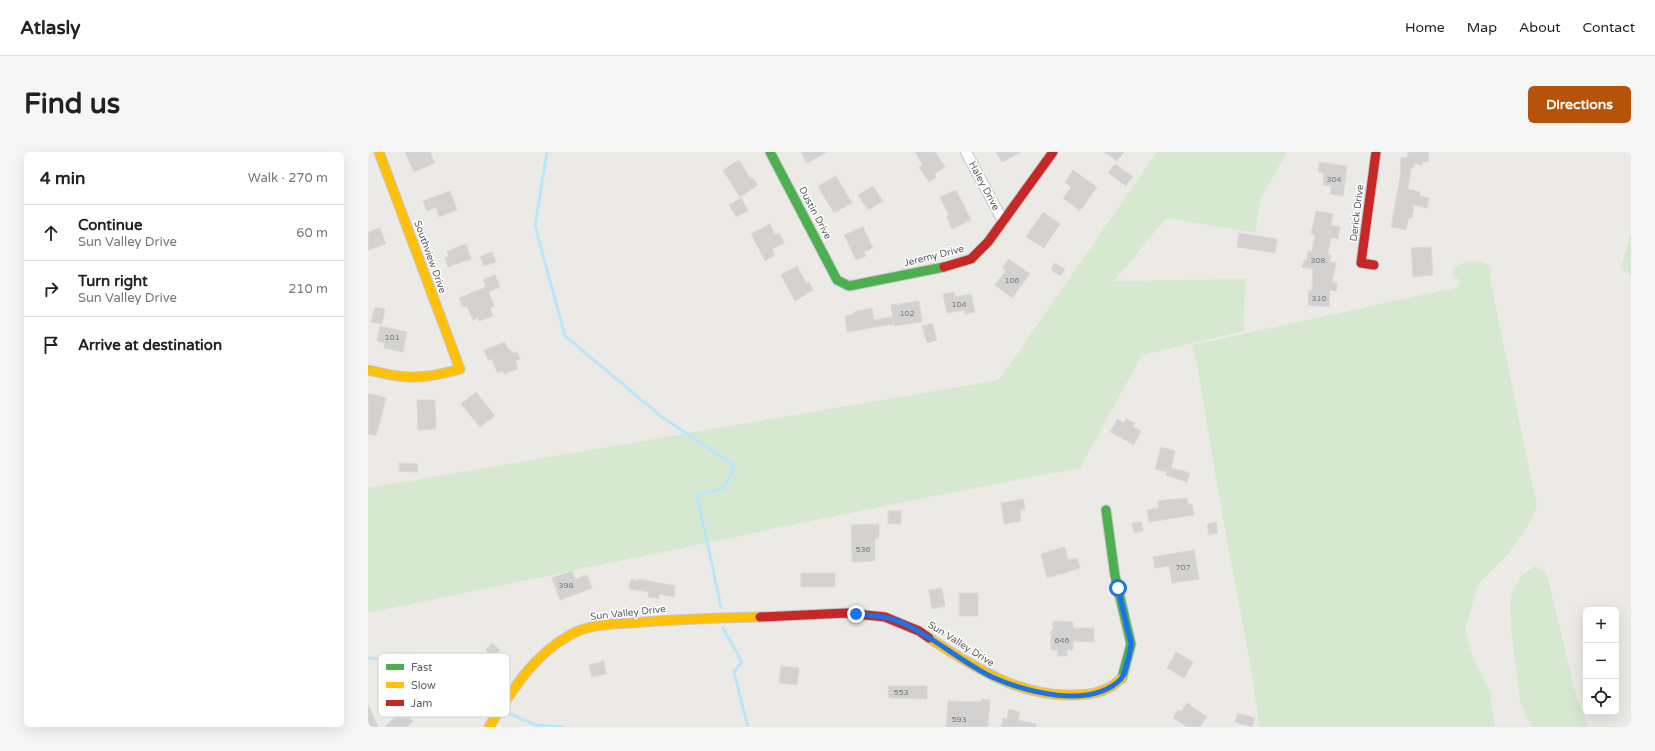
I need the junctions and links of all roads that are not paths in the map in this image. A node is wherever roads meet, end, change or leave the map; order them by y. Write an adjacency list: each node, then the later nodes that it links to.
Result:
1 (380, 152): 9 (street, Southview Drive)
2 (770, 152): 8 (street, Dustin Drive)
3 (966, 152): 6 (street, Haley Drive)
4 (1053, 152): 6 (street, Jeremy Drive)
5 (1376, 152): 7 (street, Derick Drive)
6 (1002, 221): 8 (street, Jeremy Drive)
7 (1374, 265)
8 (841, 282)
9 (368, 370)
10 (1106, 510): 11 (street, Sun Valley Drive)
11 (510, 693)
12 (495, 717): 13 (street, Sun Valley Drive)
13 (489, 727)

